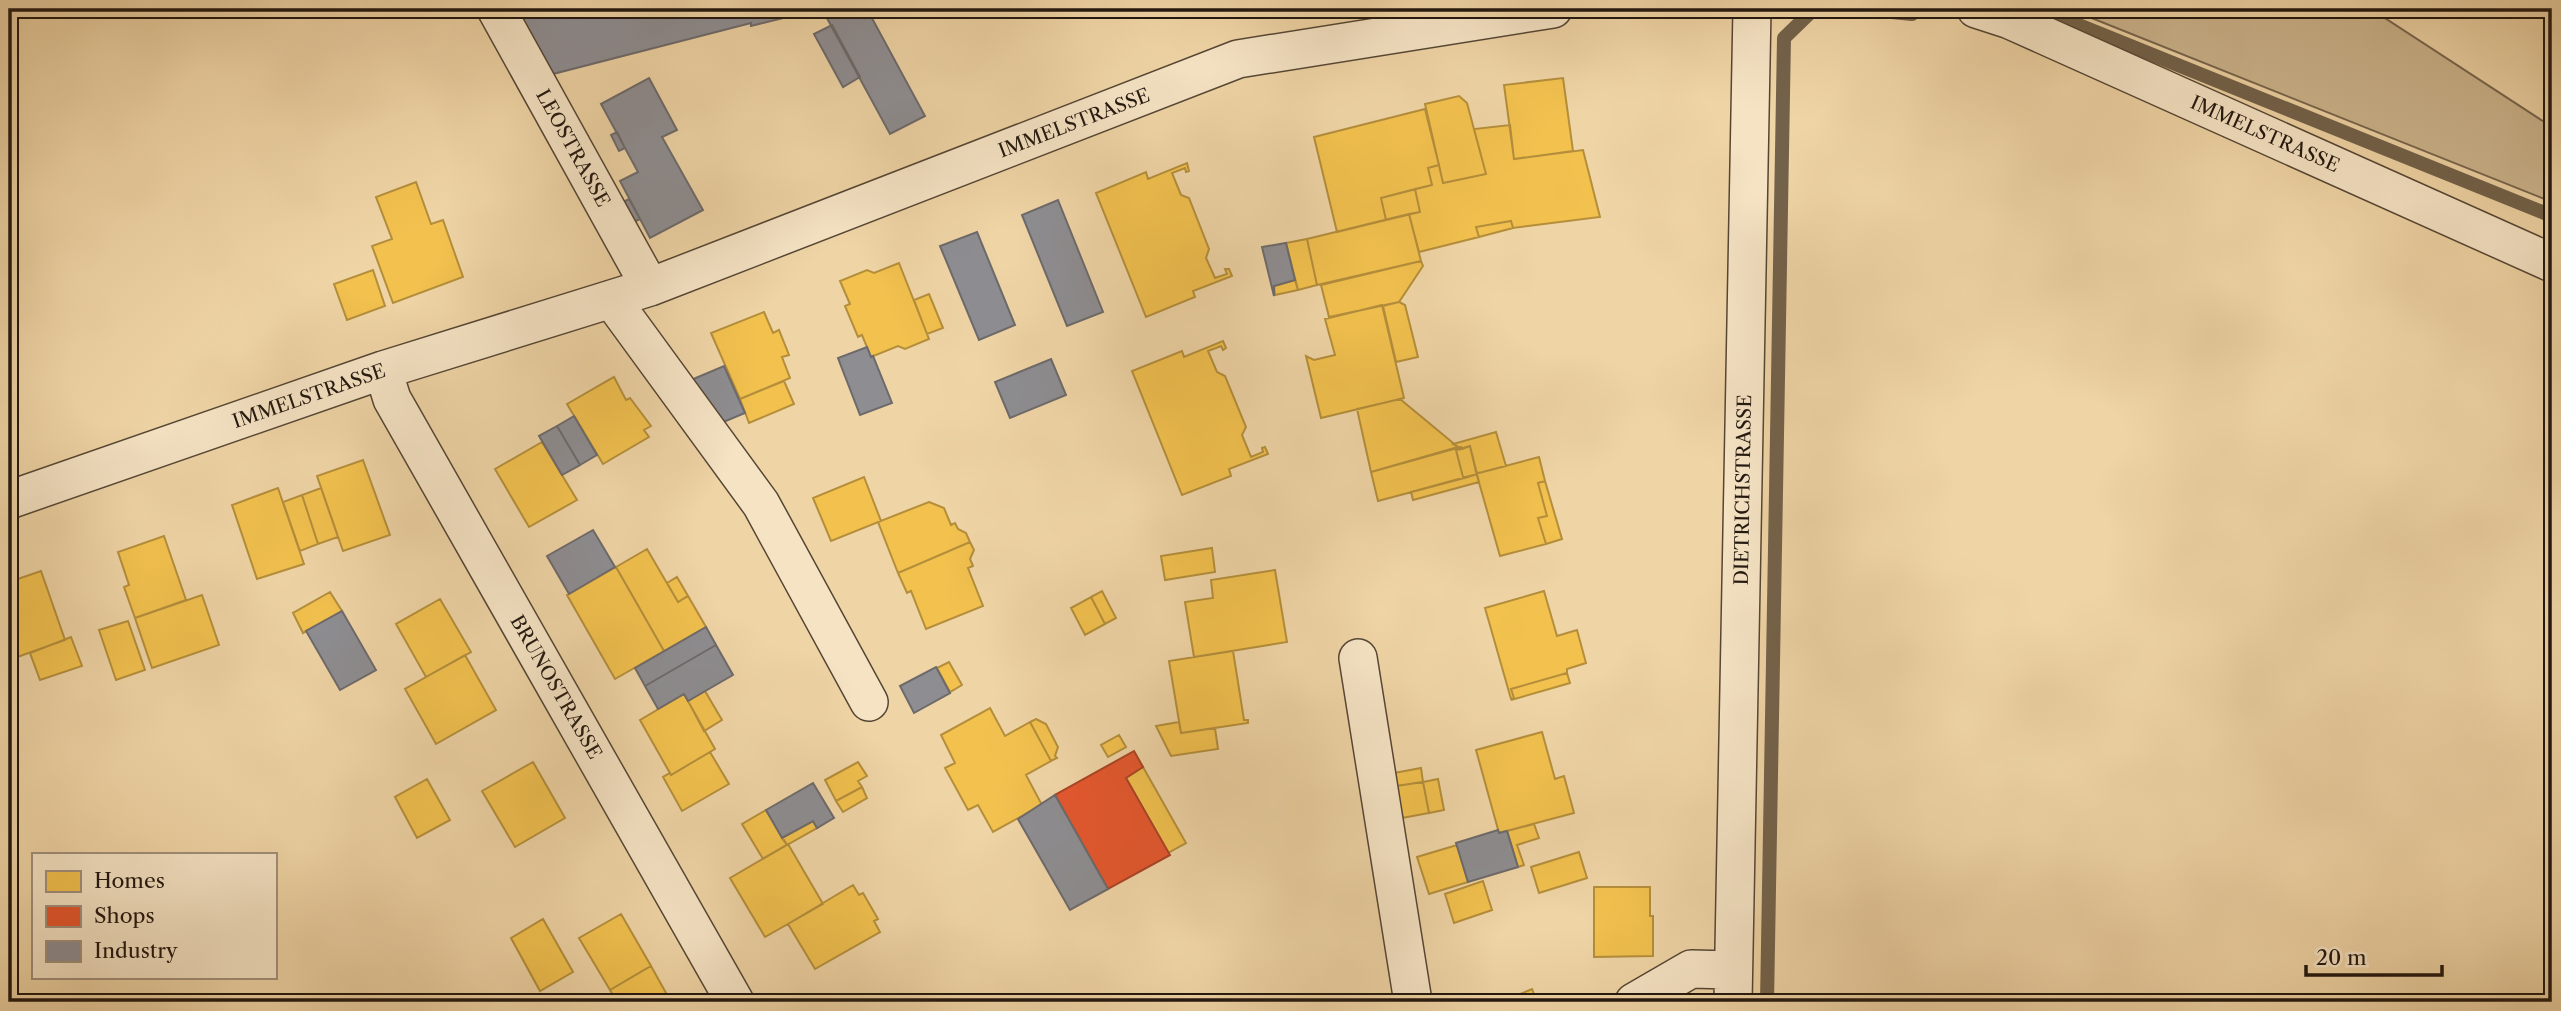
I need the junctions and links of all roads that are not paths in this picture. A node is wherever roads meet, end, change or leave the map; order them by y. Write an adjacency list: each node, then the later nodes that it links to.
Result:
1 (496, 9): 6 (street, LEOSTRASSE)
2 (1553, 9): 6 (street, IMMELSTRASSE)
3 (1752, 9): 12 (street, DIETRICHSTRASSE)
4 (1976, 9): 5 (street, IMMELSTRASSE)
5 (2552, 263)
6 (650, 287): 7 (street, IMMELSTRASSE)
7 (612, 300): 8 (street, IMMELSTRASSE); 11 (street)
8 (383, 370): 9 (street, IMMELSTRASSE); 13 (street, BRUNOSTRASSE)
9 (9, 500)
10 (1359, 658): 14 (street)
11 (869, 702)
12 (1733, 986): 15 (street, DIETRICHSTRASSE)
13 (735, 1002)
14 (1413, 1002)
15 (1634, 1002)

